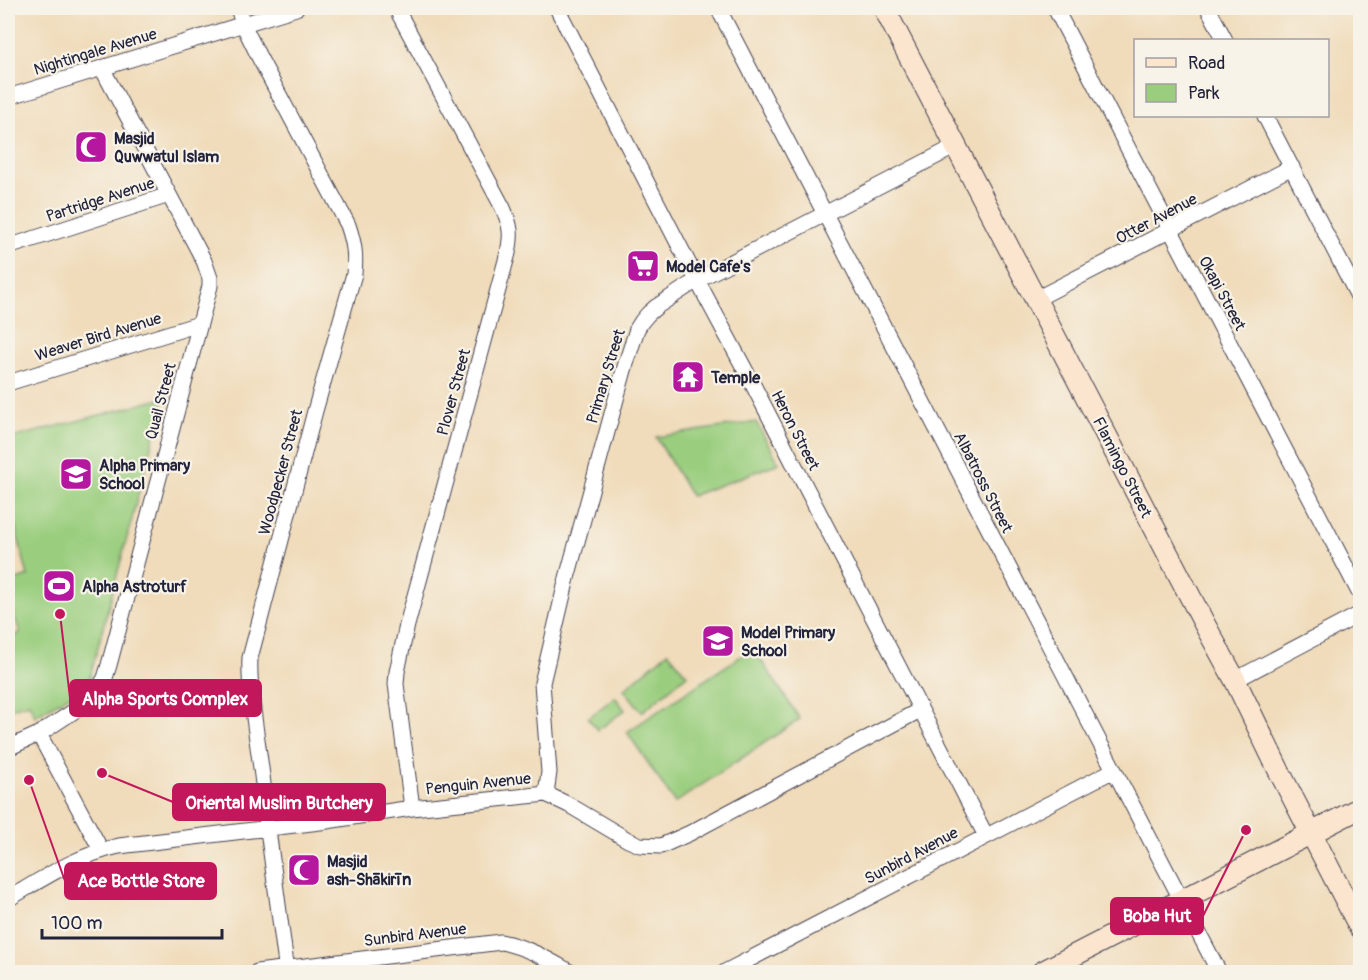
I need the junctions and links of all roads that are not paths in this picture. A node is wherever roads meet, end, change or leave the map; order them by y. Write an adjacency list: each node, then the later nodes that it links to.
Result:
1 (238, 8): 9 (street, Woodpecker Street)
2 (296, 8): 9 (street, Nightingale Avenue)
3 (396, 8): 34 (street, Plover Street)
4 (557, 8): 21 (street, Heron Street)
5 (718, 8): 17 (street, Albatross Street)
6 (884, 8): 14 (street, Flamingo Street)
7 (1055, 8): 18 (street, Okapi Street)
8 (1208, 8): 10 (street)
9 (243, 24): 11 (street, Nightingale Avenue); 36 (street, Woodpecker Street)
10 (1224, 39)
11 (102, 68): 12 (street, Nightingale Avenue); 16 (street, Quail Street)
12 (8, 97)
13 (1266, 117): 15 (street)
14 (956, 146): 17 (street, Primary Street); 22 (street, Flamingo Street)
15 (1292, 167): 18 (street, Otter Avenue); 20 (street)
16 (169, 195): 19 (street, Partridge Avenue); 24 (street, Quail Street)
17 (825, 213): 21 (street, Primary Street); 32 (street, Albatross Street)
18 (1170, 231): 22 (street, Otter Avenue); 26 (street, Okapi Street)
19 (8, 247)
20 (1354, 272): 23 (street)
21 (697, 280): 29 (street, Heron Street); 33 (street, Primary Street)
22 (1036, 299): 28 (street, Flamingo Street)
23 (1360, 300)
24 (199, 324): 25 (street, Weaver Bird Avenue); 30 (street, Quail Street)
25 (8, 383)
26 (1360, 594)
27 (1360, 614): 28 (street)
28 (1235, 680): 37 (street, Flamingo Street)
29 (920, 710): 33 (street, Penguin Avenue); 38 (street, Heron Street)
30 (39, 734): 31 (street, Quail Street); 39 (street)
31 (8, 748)
32 (1114, 770): 38 (street, Sunbird Avenue); 41 (street, Albatross Street)
33 (546, 794): 34 (street, Penguin Avenue)
34 (412, 808): 36 (street, Penguin Avenue)
35 (1360, 808): 37 (street)
36 (268, 829): 39 (street, Penguin Avenue); 43 (street, Woodpecker Street)
37 (1311, 834): 41 (street); 42 (street, Flamingo Street)
38 (987, 836): 46 (street, Sunbird Avenue)
39 (101, 850): 40 (street, Penguin Avenue)
40 (8, 898)
41 (1181, 901): 47 (street); 48 (street, Albatross Street)
42 (1360, 928)
43 (287, 971): 44 (street, Sunbird Avenue); 45 (street, Sunbird Avenue)
44 (257, 972)
45 (570, 972)
46 (725, 972)
47 (1042, 972)
48 (1218, 972)

